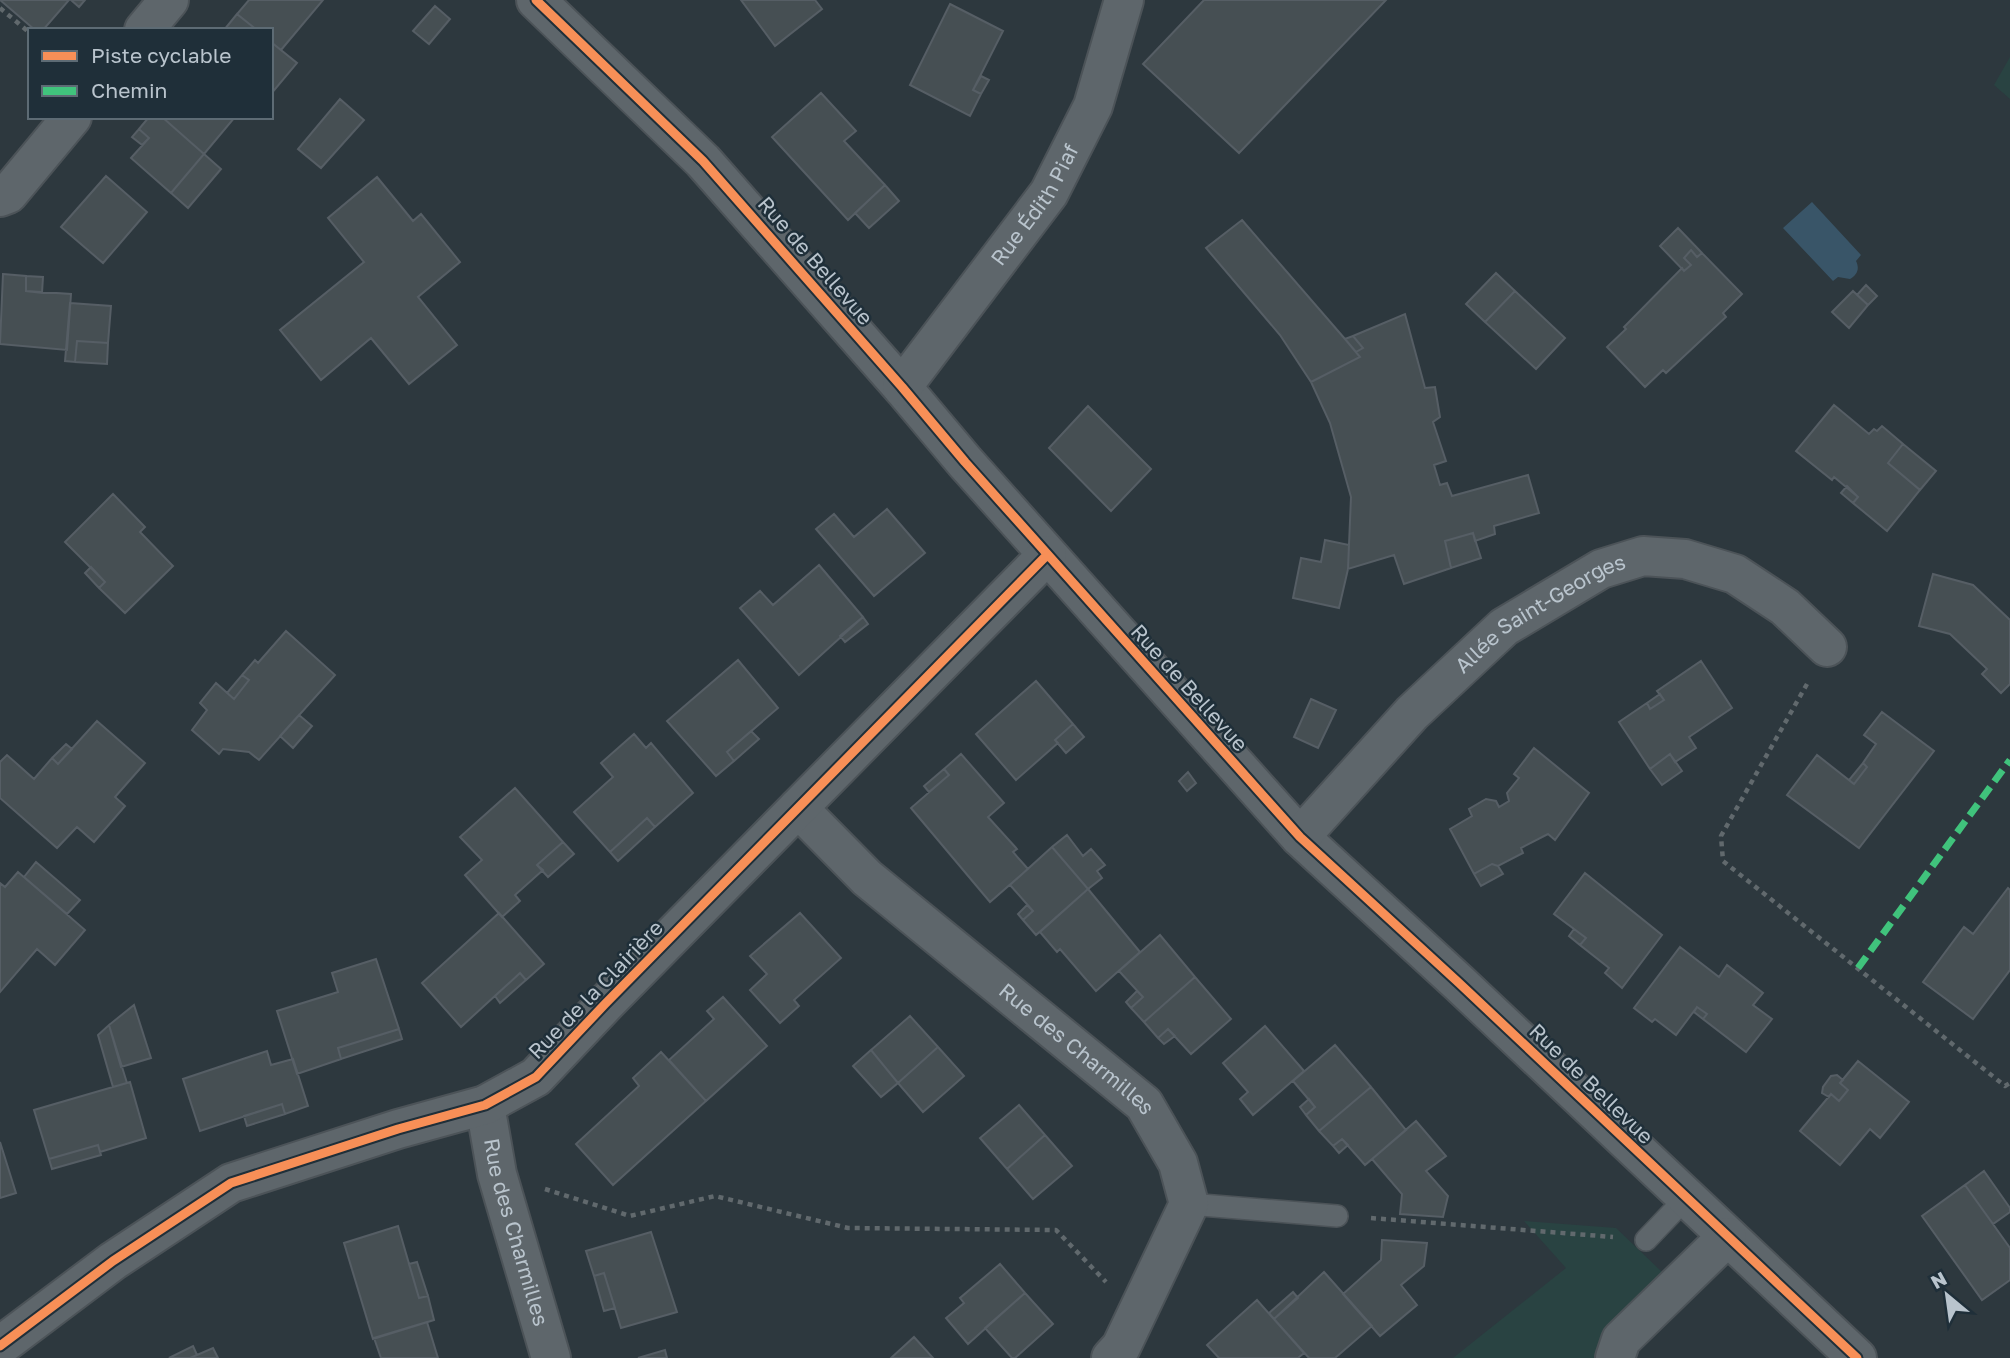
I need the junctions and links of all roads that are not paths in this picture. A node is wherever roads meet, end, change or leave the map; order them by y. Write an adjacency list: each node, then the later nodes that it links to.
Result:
1 (169, 0): 4 (street)
2 (536, 0): 7 (street, Rue de Bellevue)
3 (1124, 0): 7 (street, Rue Édith Piaf)
4 (146, 28)
5 (70, 119): 6 (street)
6 (0, 197)
7 (902, 387): 8 (street, Rue de Bellevue)
8 (1047, 555): 10 (street, Rue de la Clairière); 11 (street, Rue de Bellevue)
9 (1827, 647): 11 (street, Allée Saint-Georges)
10 (798, 808): 12 (street, Rue de la Clairière); 14 (street, Rue des Charmilles)
11 (1300, 837): 13 (street, Rue de Bellevue)
12 (485, 1105): 18 (street, Rue de la Clairière); 19 (street, Rue des Charmilles)
13 (1686, 1198): 16 (street, Rue de Bellevue); 17 (lane)
14 (1189, 1204): 15 (lane); 20 (street)
15 (1337, 1216)
16 (1727, 1237): 21 (street); 22 (street, Rue de Bellevue)
17 (1646, 1240)
18 (0, 1346)
19 (551, 1358)
20 (1111, 1358)
21 (1615, 1358)
22 (1857, 1358)

